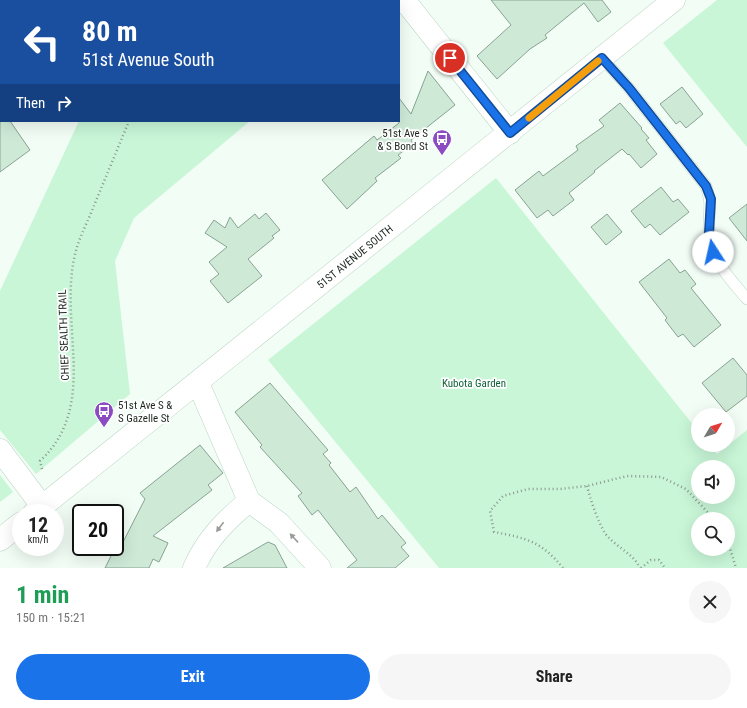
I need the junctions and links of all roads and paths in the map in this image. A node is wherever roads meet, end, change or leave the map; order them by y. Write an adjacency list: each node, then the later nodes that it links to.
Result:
1 (404, 0): 5 (street)
2 (674, 0): 3 (street, 51ST AVENUE SOUTH)
3 (602, 58): 5 (street, 51ST AVENUE SOUTH); 6 (lane)
4 (129, 122): 9 (path, CHIEF SEALTH TRAIL)
5 (510, 133): 7 (street, 51ST AVENUE SOUTH)
6 (747, 299)
7 (198, 383): 11 (street); 13 (street, 51ST AVENUE SOUTH)
8 (0, 450): 12 (street)
9 (42, 472)
10 (587, 486): 14 (path); 20 (path); 21 (path)
11 (249, 502): 18 (street, one-way to 18); 19 (street, one-way to 11)
12 (34, 504)
13 (46, 504)
14 (707, 512)
15 (12, 530): 16 (street)
16 (0, 540)
17 (732, 556): 23 (path)
18 (194, 568)
19 (320, 568)
20 (562, 568)
21 (641, 568): 22 (path)
22 (665, 568)
23 (736, 568)

